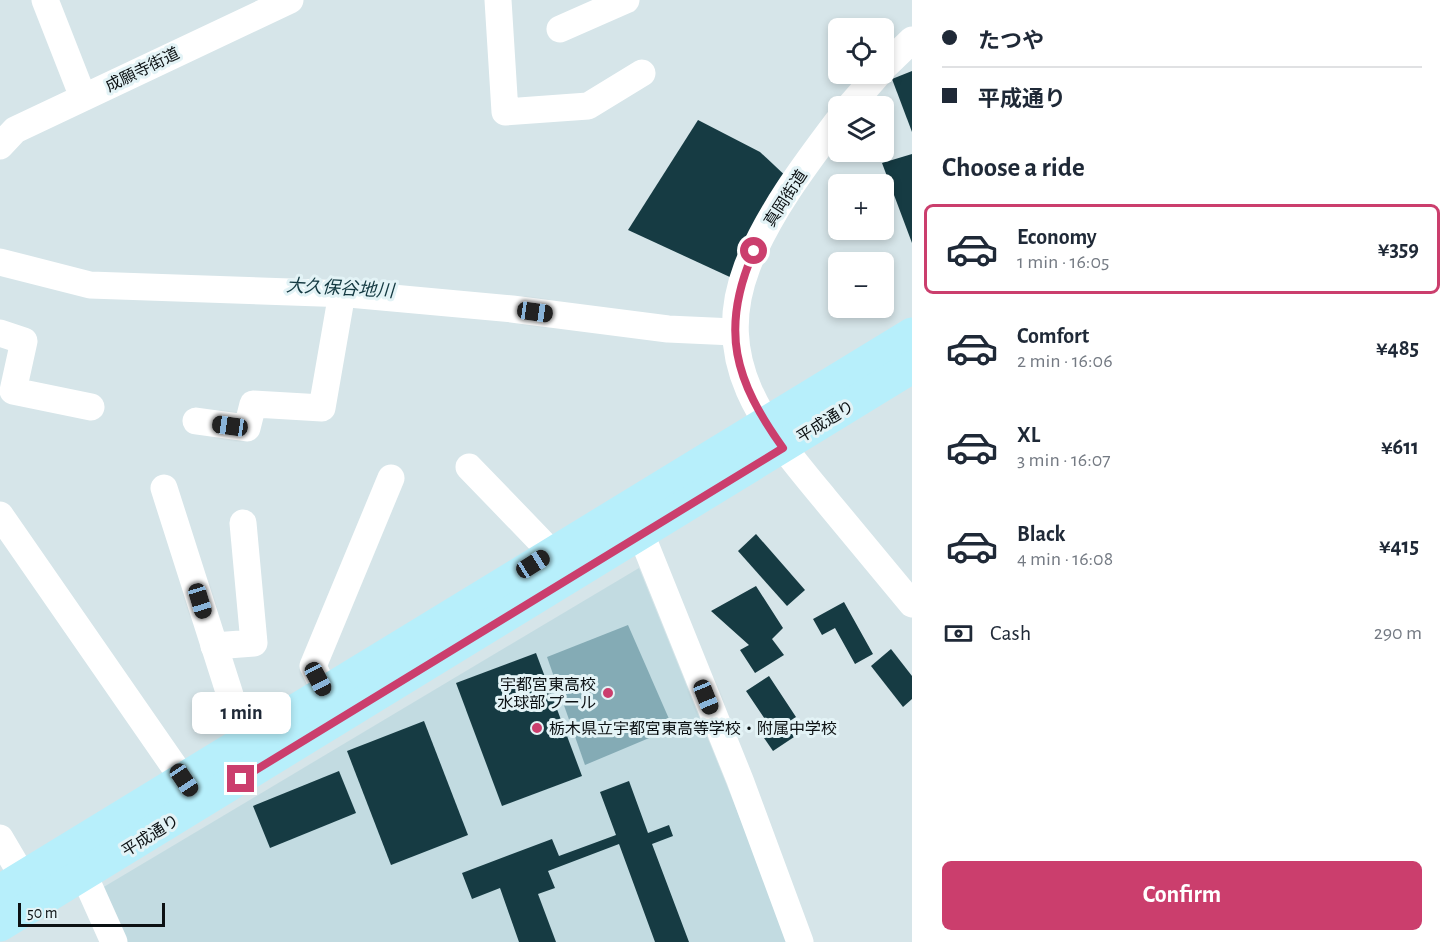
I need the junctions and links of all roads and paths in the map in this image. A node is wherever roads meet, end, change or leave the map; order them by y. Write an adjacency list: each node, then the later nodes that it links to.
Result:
1 (45, 0): 11 (street)
2 (290, 0): 11 (street, 成願寺街道)
3 (498, 0): 8 (street)
4 (626, 0): 5 (street)
5 (560, 29)
6 (912, 40): 7 (street)
7 (894, 57)
8 (642, 73)
9 (869, 84): 10 (street)
10 (859, 96)
11 (83, 98): 13 (street, 成願寺街道)
12 (828, 135): 16 (street, 真岡街道)
13 (0, 146)
14 (0, 263): 15 (street)
15 (342, 294): 16 (street); 22 (street)
16 (734, 332): 23 (street, 真岡街道)
17 (0, 333): 20 (street)
18 (912, 334): 23 (main road, 平成通り)
19 (912, 367): 23 (main road, 平成通り)
20 (7, 389): 21 (street)
21 (91, 407)
22 (196, 421)
23 (774, 436): 29 (main road, 平成通り); 30 (main road, 平成通り); 31 (street, 真岡街道)
24 (470, 467): 30 (street)
25 (391, 478): 33 (street)
26 (165, 488): 32 (street)
27 (0, 515): 35 (street)
28 (243, 523): 32 (street)
29 (641, 534): 33 (main road, 平成通り); 41 (street)
30 (552, 552): 33 (main road, 平成通り)
31 (912, 604)
32 (214, 646): 34 (street)
33 (334, 705): 34 (main road, 平成通り); 35 (main road, 平成通り)
34 (245, 742): 35 (main road, 平成通り)
35 (192, 792): 37 (main road, 平成通り); 38 (main road, 平成通り)
36 (0, 838): 38 (street)
37 (84, 875): 38 (main road, 平成通り); 40 (street)
38 (20, 891): 39 (main road, 平成通り)
39 (0, 926)
40 (114, 942)
41 (800, 942)

